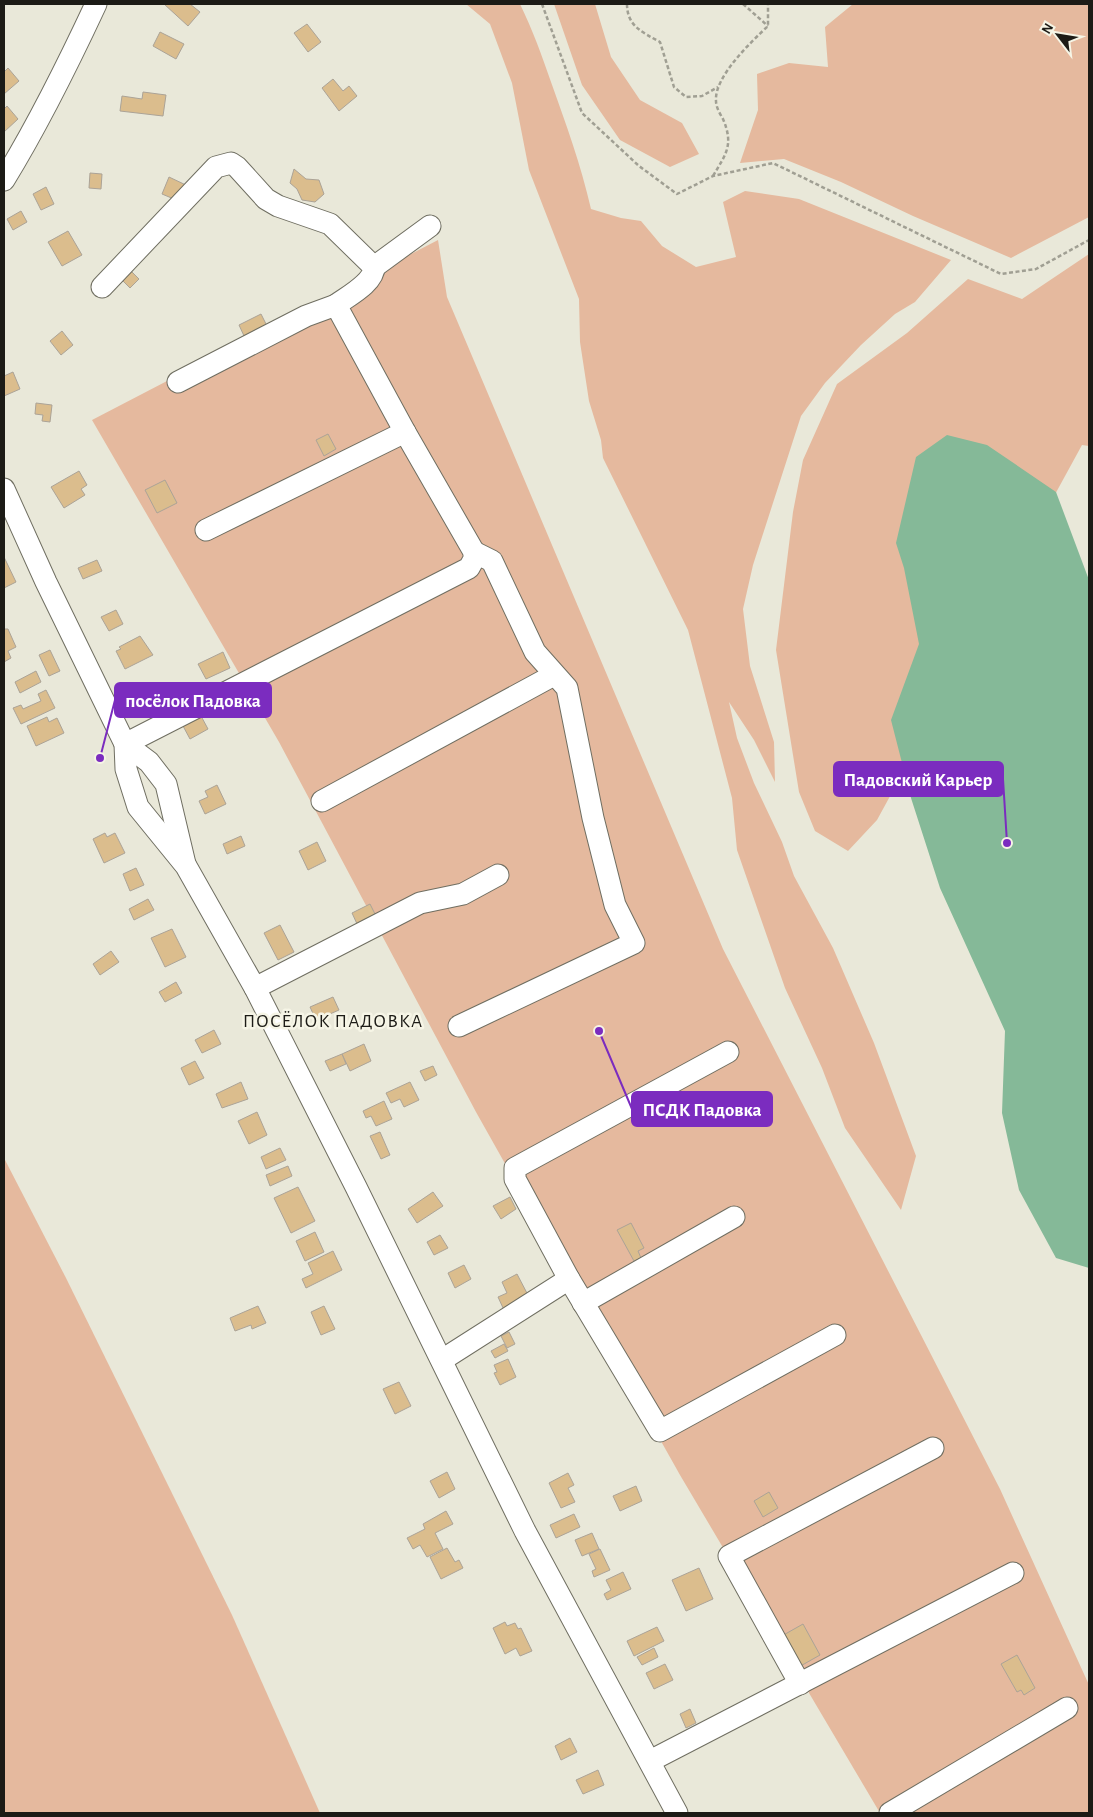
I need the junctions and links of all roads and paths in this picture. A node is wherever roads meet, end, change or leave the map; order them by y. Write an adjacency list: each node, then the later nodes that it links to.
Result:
1 (96, 4): 8 (street)
2 (542, 4): 9 (path)
3 (627, 4): 7 (path)
4 (743, 4): 6 (path)
5 (768, 4): 6 (path)
6 (768, 26): 7 (path)
7 (718, 87): 9 (path)
8 (5, 174)
9 (713, 176): 11 (path)
10 (430, 226): 12 (street)
11 (1089, 240)
12 (374, 267): 13 (street); 14 (street)
13 (102, 287)
14 (336, 305): 15 (street); 16 (street)
15 (178, 382)
16 (405, 432): 18 (street); 19 (street)
17 (4, 489): 21 (street)
18 (206, 530)
19 (474, 552): 20 (street); 21 (street)
20 (554, 675): 22 (street); 26 (street)
21 (125, 744): 23 (street); 23 (street)
22 (322, 801)
23 (186, 866): 25 (street)
24 (498, 875): 25 (street)
25 (255, 988): 32 (street)
26 (459, 1026)
27 (728, 1052): 29 (street)
28 (734, 1217): 30 (street)
29 (569, 1279): 30 (street); 32 (street)
30 (583, 1303): 31 (street)
31 (835, 1335)
32 (442, 1360): 37 (street)
33 (933, 1448): 35 (street)
34 (1013, 1573): 35 (street)
35 (800, 1684): 37 (street)
36 (1067, 1708): 39 (street)
37 (650, 1762): 38 (street)
38 (677, 1813)
39 (890, 1813)

